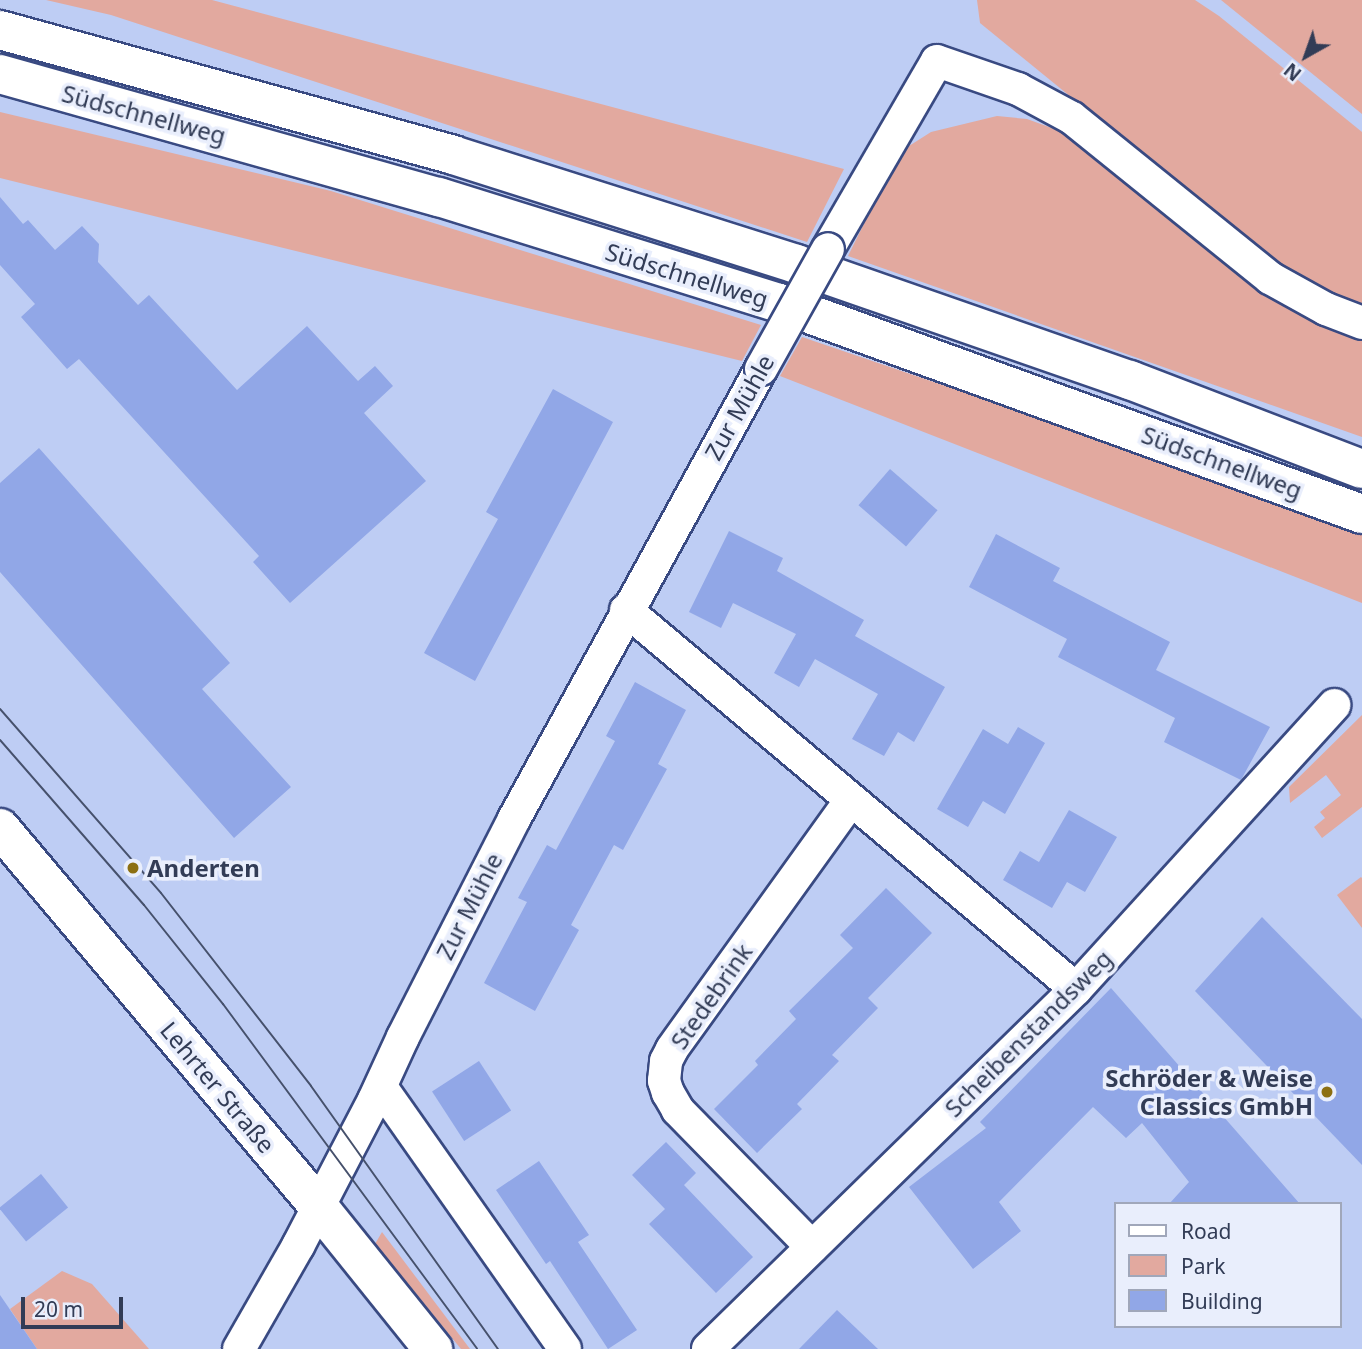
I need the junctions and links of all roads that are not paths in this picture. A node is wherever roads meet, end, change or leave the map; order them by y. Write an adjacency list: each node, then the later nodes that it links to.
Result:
1 (0, 30): 4 (main road, Südschnellweg)
2 (0, 74): 5 (main road, Südschnellweg)
3 (1362, 323): 6 (street, Zur Mühle, bridge)
4 (1362, 469)
5 (1362, 514)
6 (626, 610): 8 (street); 11 (street, Zur Mühle)
7 (1334, 705): 10 (street, Scheibenstandsweg)
8 (850, 801): 10 (street); 13 (street, Stedebrink)
9 (0, 828): 12 (main road, Lehrter Straße)
10 (1076, 989): 13 (street, Scheibenstandsweg)
11 (381, 1087): 12 (street, Zur Mühle); 16 (street)
12 (318, 1206): 14 (street, Zur Mühle); 15 (main road, Lehrter Straße)
13 (812, 1247): 17 (street, Scheibenstandsweg)
14 (239, 1349)
15 (433, 1349)
16 (565, 1349)
17 (708, 1349)

